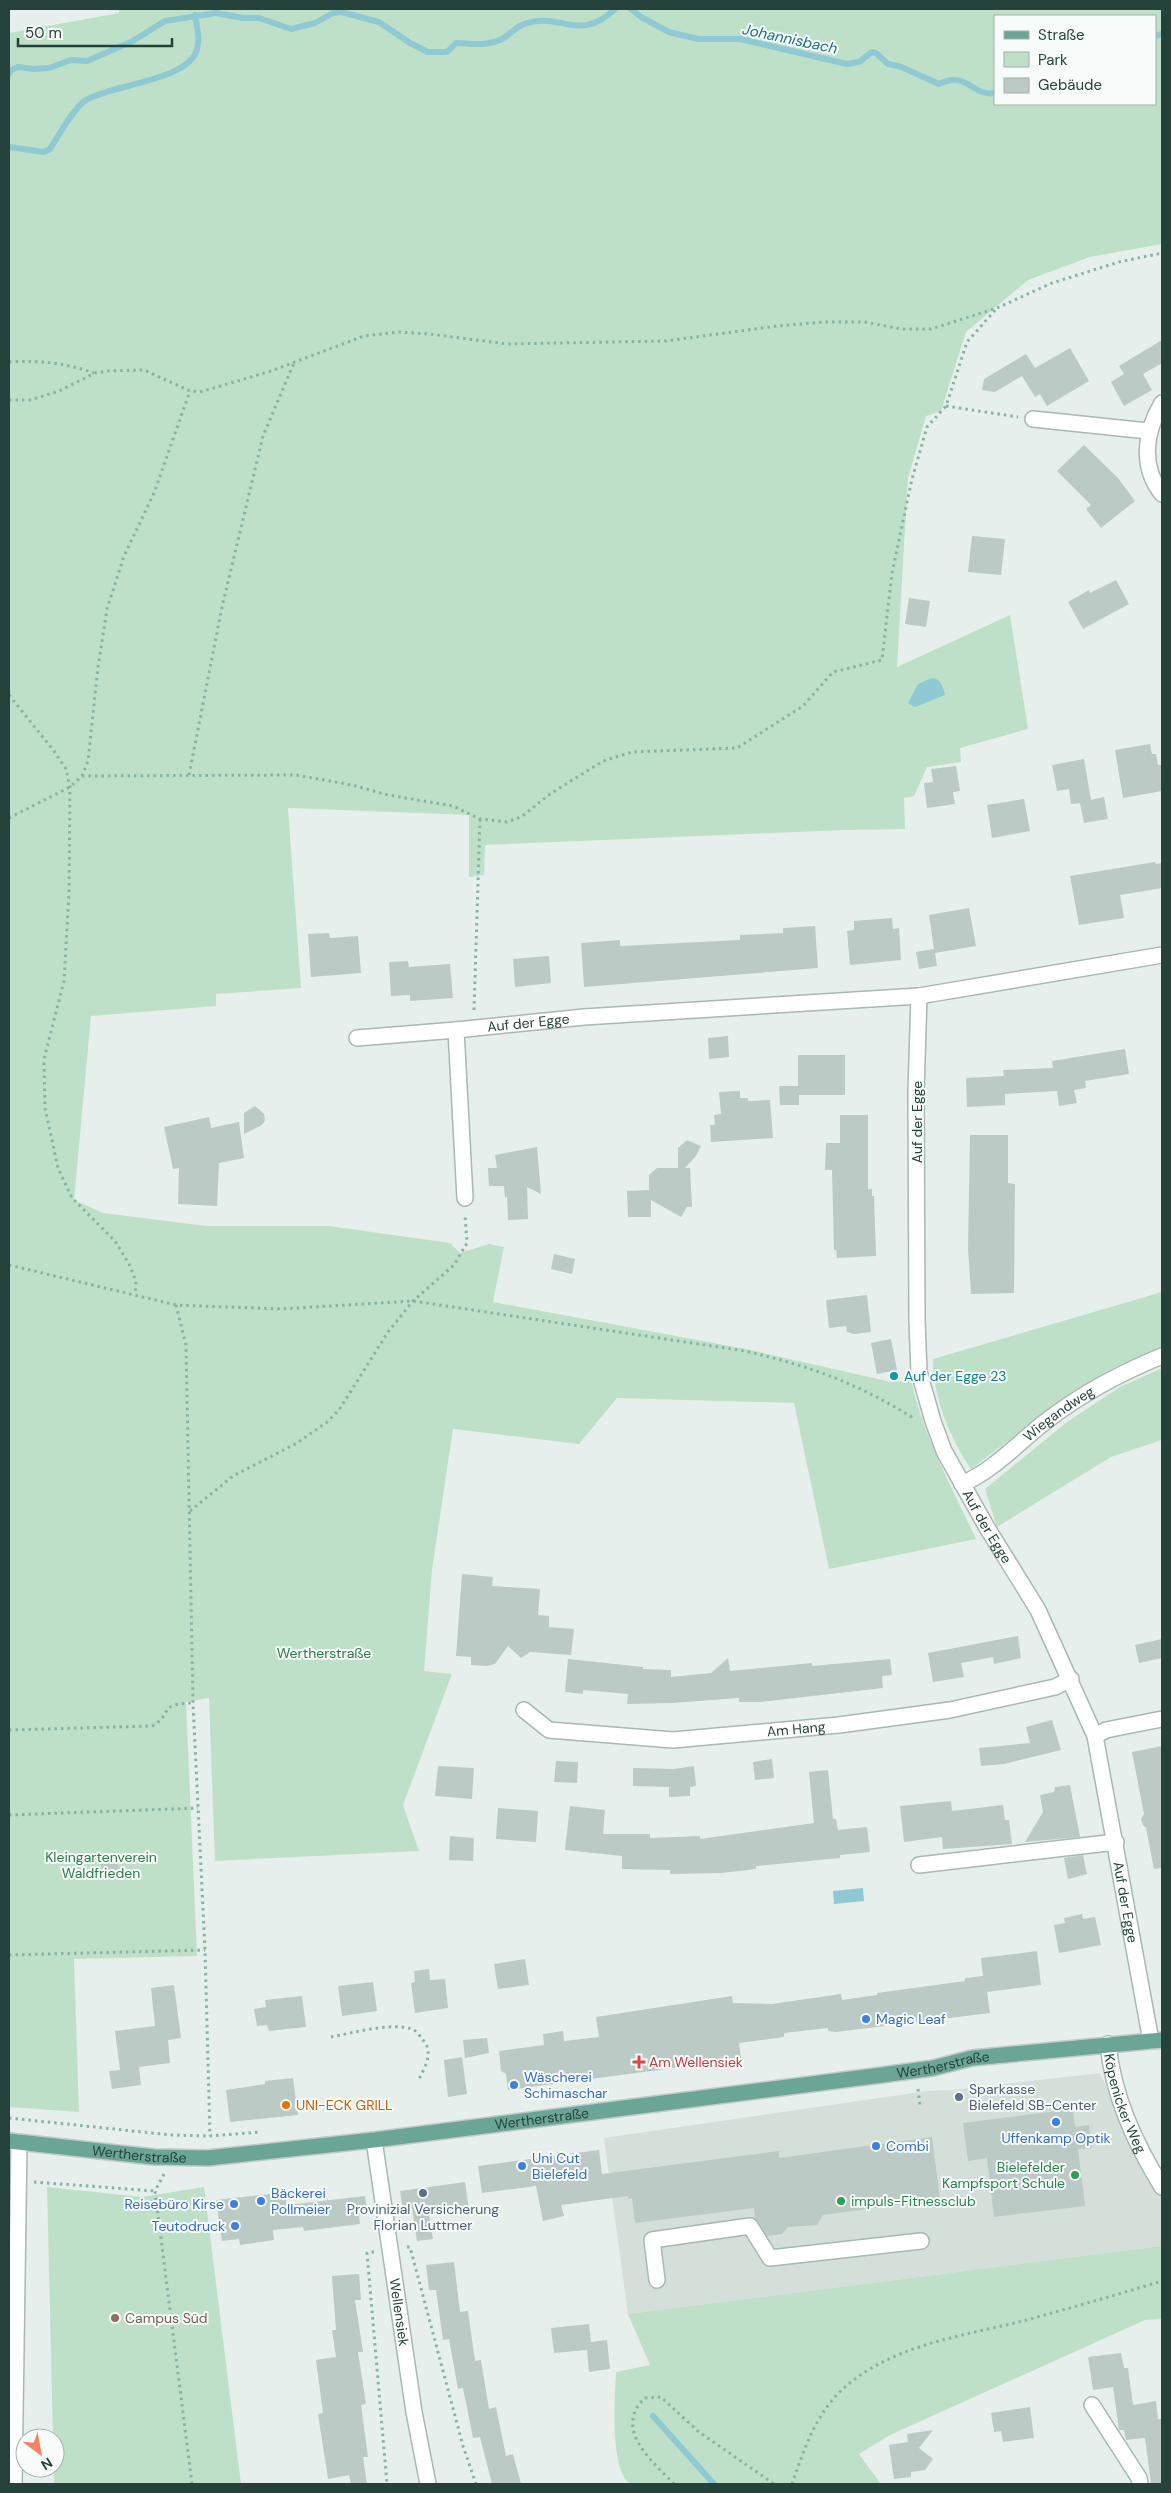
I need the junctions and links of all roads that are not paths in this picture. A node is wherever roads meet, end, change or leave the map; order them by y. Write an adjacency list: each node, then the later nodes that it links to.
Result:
1 (1162, 403): 3 (street)
2 (1033, 420): 3 (street)
3 (1148, 431): 4 (street)
4 (1162, 494)
5 (1162, 956): 6 (street, Auf der Egge)
6 (919, 996): 7 (street, Auf der Egge); 11 (street, Auf der Egge)
7 (456, 1030): 8 (street, Auf der Egge); 9 (street)
8 (357, 1038)
9 (464, 1198)
10 (1162, 1356): 11 (street, Wiegandweg)
11 (962, 1484): 12 (street, Auf der Egge)
12 (1071, 1679): 13 (street, Am Hang); 15 (street, Auf der Egge)
13 (524, 1710)
14 (1162, 1718): 15 (street)
15 (1095, 1736): 16 (street, Auf der Egge)
16 (1116, 1842): 17 (street); 18 (street, Auf der Egge)
17 (919, 1865)
18 (1157, 2041): 19 (main road, Wertherstraße)
19 (1108, 2044): 20 (main road, Wertherstraße); 22 (street, Köpenicker Weg)
20 (374, 2140): 21 (main road, Wertherstraße); 28 (street, Wellensiek)
21 (14, 2142): 25 (street)
22 (1162, 2187)
23 (921, 2241): 24 (street)
24 (657, 2280)
25 (12, 2288): 27 (street)
26 (1092, 2405): 29 (street)
27 (14, 2484)
28 (428, 2484)
29 (1140, 2484)

